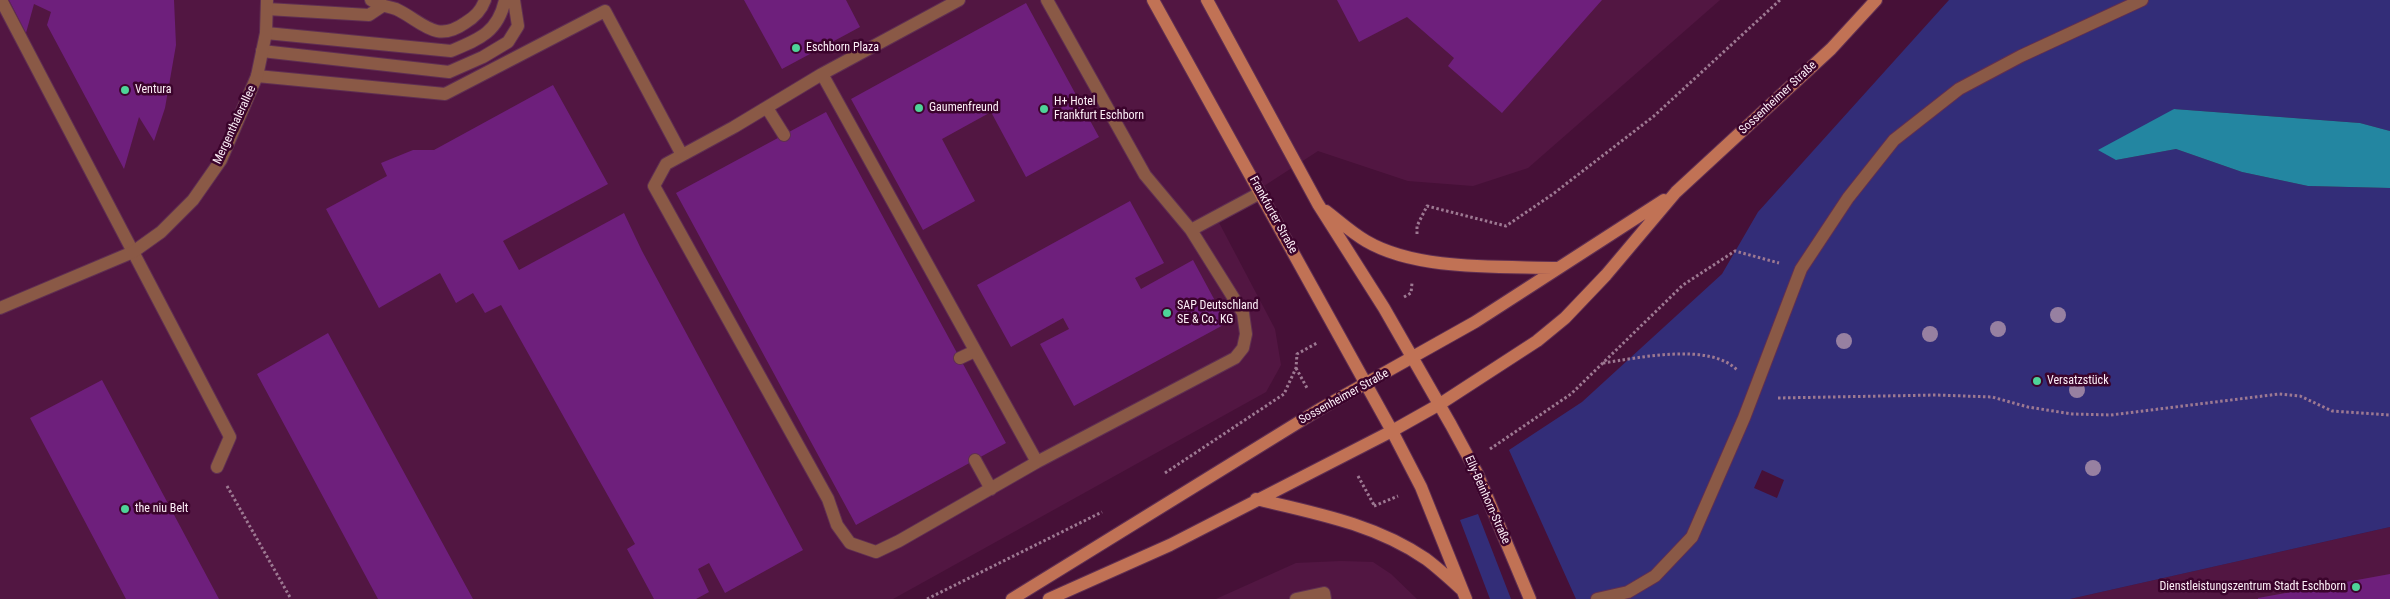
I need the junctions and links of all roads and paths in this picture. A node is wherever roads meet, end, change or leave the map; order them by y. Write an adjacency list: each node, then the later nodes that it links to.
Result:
1 (1, 0): 25 (street)
2 (485, 0): 12 (street)
3 (505, 0): 14 (street)
4 (514, 0): 15 (street)
5 (959, 0): 16 (street)
6 (1047, 0): 24 (street)
7 (1153, 0): 22 (street, Frankfurter Straße)
8 (1207, 0): 23 (street)
9 (1780, 0): 26 (path)
10 (1876, 0): 21 (street, Sossenheimer Straße)
11 (2142, 0): 28 (street)
12 (376, 3): 13 (street)
13 (267, 5): 14 (street, Mergenthalerallee)
14 (266, 33): 15 (street, Mergenthalerallee)
15 (262, 51): 17 (street, Mergenthalerallee)
16 (822, 74): 18 (street); 32 (street)
17 (257, 76): 20 (street); 25 (street, Mergenthalerallee)
18 (768, 108): 19 (street); 20 (street)
19 (784, 135)
20 (682, 155): 47 (street)
21 (1676, 192): 27 (street, Sossenheimer Straße); 38 (street, Sossenheimer Straße)
22 (1260, 193): 24 (street); 31 (street, Frankfurter Straße)
23 (1318, 204): 26 (street); 30 (street)
24 (1191, 230): 42 (street)
25 (133, 252): 29 (street, Mergenthalerallee); 44 (street)
26 (1415, 258): 27 (street); 30 (path)
27 (1558, 268): 34 (street, Sossenheimer Straße)
28 (1801, 269): 35 (path); 37 (street)
29 (0, 308)
30 (1384, 308): 34 (street)
31 (1338, 332): 36 (street, Frankfurter Straße); 45 (path)
32 (975, 351): 33 (street); 42 (street)
33 (960, 358)
34 (1413, 358): 36 (street, Sossenheimer Straße); 38 (street)
35 (1603, 363): 37 (path); 43 (path)
36 (1366, 385): 40 (street, Frankfurter Straße); 54 (street, Sossenheimer Straße)
37 (1753, 393): 39 (path); 59 (street)
38 (1440, 404): 40 (street, Sossenheimer Straße); 43 (street, Elly-Beinhorn-Straße)
39 (2390, 415)
40 (1392, 431): 46 (street); 48 (street, Sossenheimer Straße)
41 (975, 460): 47 (street)
42 (1037, 462): 47 (street)
43 (1471, 462): 58 (street, Elly-Beinhorn-Straße)
44 (217, 467): 52 (path)
45 (1160, 477)
46 (1421, 487): 50 (path); 51 (street)
47 (991, 488)
48 (1256, 499): 50 (street); 55 (street, Sossenheimer Straße)
49 (1110, 508): 53 (path)
50 (1371, 529): 51 (street)
51 (1464, 595)
52 (291, 599)
53 (927, 599)
54 (1012, 599)
55 (1049, 599)
56 (1296, 599): 57 (street)
57 (1325, 599)
58 (1530, 599)
59 (1597, 599)

